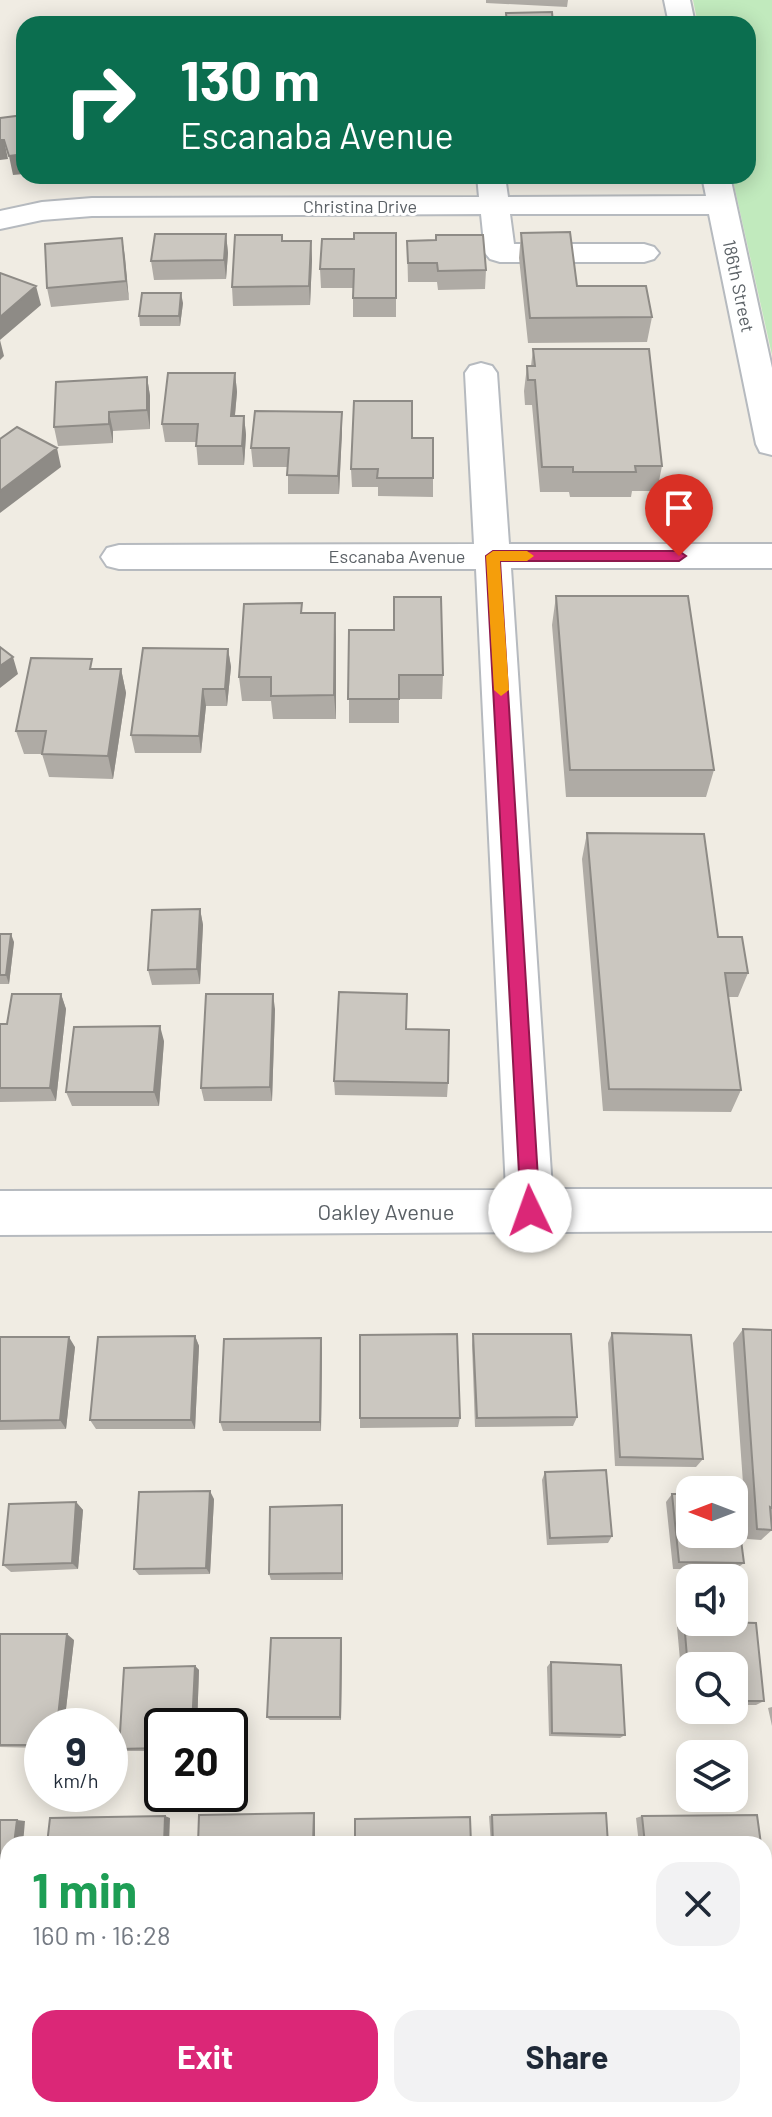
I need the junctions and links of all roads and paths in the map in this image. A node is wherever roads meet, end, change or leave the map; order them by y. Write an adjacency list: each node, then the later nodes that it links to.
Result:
1 (492, 184): 3 (street)
2 (719, 190): 3 (street, Christina Drive); 7 (street, 186th Street)
3 (494, 206): 4 (street, Christina Drive); 5 (street)
4 (0, 220)
5 (644, 253)
6 (481, 373): 8 (street)
7 (772, 444)
8 (493, 556): 9 (street, Escanaba Avenue); 10 (street, Escanaba Avenue); 12 (street)
9 (772, 556)
10 (119, 557)
11 (772, 1210): 12 (street, Oakley Avenue)
12 (530, 1211): 13 (street, Oakley Avenue)
13 (0, 1213)

